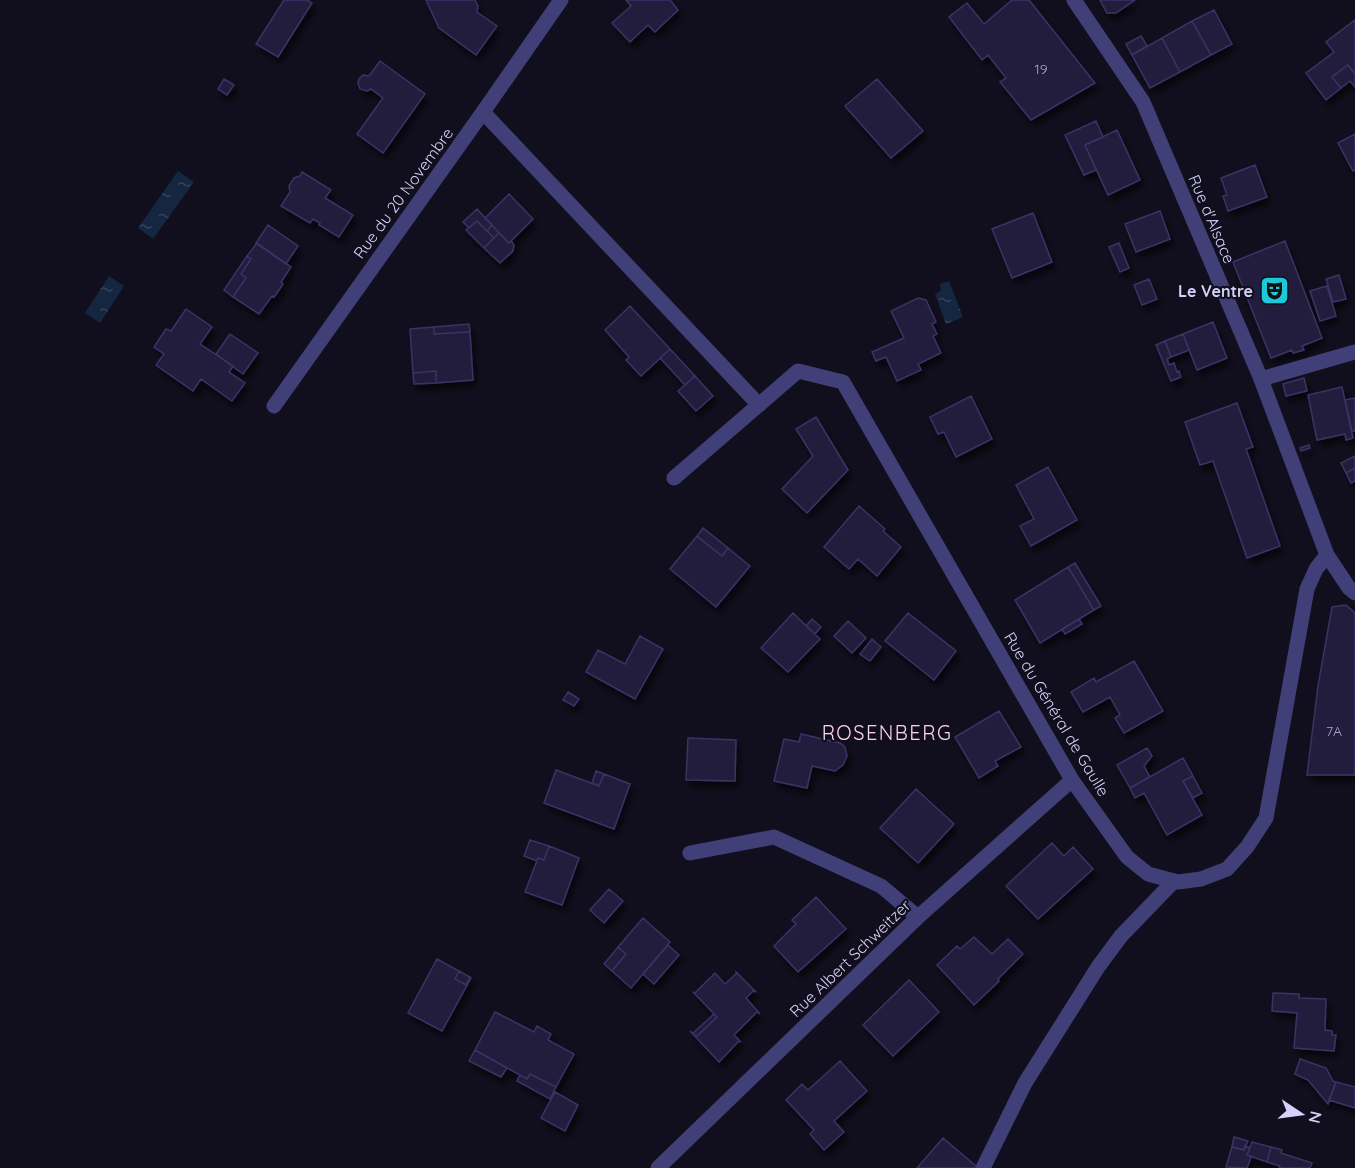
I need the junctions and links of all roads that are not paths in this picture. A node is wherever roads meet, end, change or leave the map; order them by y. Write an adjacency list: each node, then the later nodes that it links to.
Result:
1 (561, 0): 3 (street, Rue du 20 Novembre)
2 (1074, 0): 5 (street, Rue d'Alsace)
3 (483, 112): 6 (street); 7 (street, Rue du 20 Novembre)
4 (1355, 352): 5 (street)
5 (1261, 380): 9 (street, Rue d'Alsace)
6 (759, 405): 8 (street, Rue du Général de Gaulle); 11 (street, Rue du Général de Gaulle)
7 (274, 406)
8 (674, 478)
9 (1327, 555): 10 (street, Rue d'Alsace); 13 (street, Rue du Général de Gaulle)
10 (1355, 593)
11 (1072, 780): 13 (street, Rue du Général de Gaulle); 14 (street, Rue Albert Schweitzer)
12 (690, 853): 14 (street)
13 (1174, 881): 16 (street)
14 (918, 917): 15 (street, Rue Albert Schweitzer)
15 (658, 1168)
16 (983, 1168)

